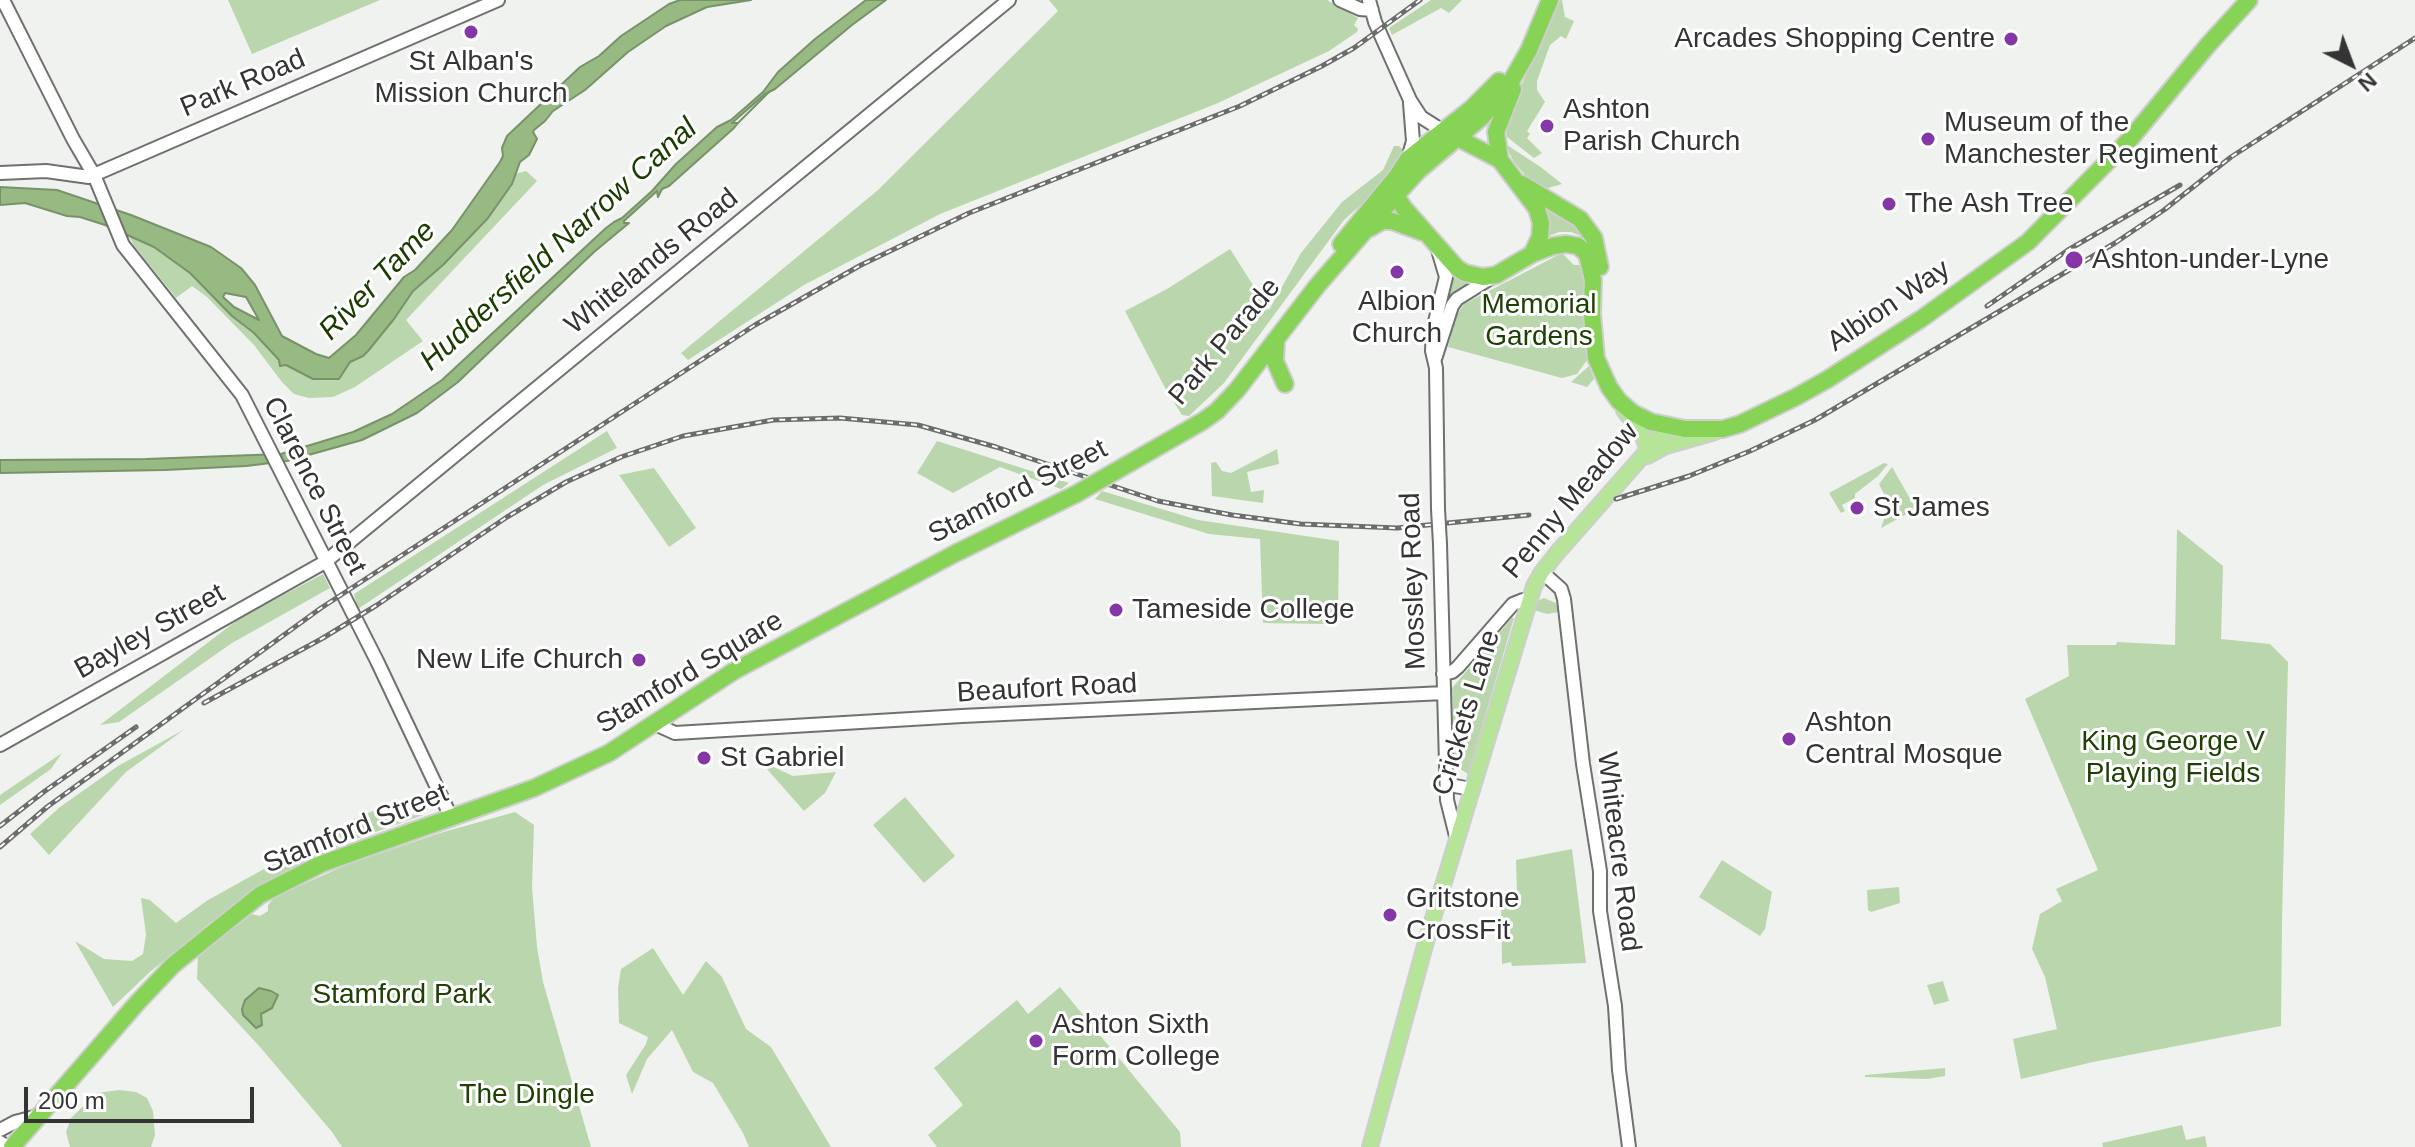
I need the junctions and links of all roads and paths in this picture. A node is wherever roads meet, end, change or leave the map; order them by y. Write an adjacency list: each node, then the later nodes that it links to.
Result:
1 (3, 0): 15 (main road, Clarence Street)
2 (498, 0): 15 (main road, Park Road)
3 (1009, 0): 33 (main road, Whitelands Road)
4 (1340, 0): 8 (main road)
5 (1539, 0): 11 (highway, Park Parade)
6 (1550, 0): 9 (highway, Park Parade)
7 (2249, 0): 30 (highway, Albion Way)
8 (1371, 5): 10 (main road)
9 (1529, 50): 11 (highway, Park Parade); 13 (highway)
10 (1410, 100): 11 (main road); 12 (main road)
11 (1451, 134): 12 (highway, Park Parade); 13 (highway); 16 (highway); 18 (highway, Park Parade)
12 (1408, 159): 16 (highway, Park Parade)
13 (1500, 160): 17 (highway)
14 (0, 173): 15 (main road, Park Road)
15 (94, 175): 33 (main road, Clarence Street)
16 (1397, 176): 18 (highway); 29 (highway, Park Parade)
17 (1518, 181): 21 (highway); 23 (highway)
18 (1396, 195): 19 (highway, Park Parade); 20 (highway)
19 (1366, 231): 20 (highway); 24 (highway, Park Parade)
20 (1431, 239): 22 (highway); 25 (main road, Mossley Road)
21 (1532, 254): 22 (highway); 23 (highway)
22 (1496, 275): 25 (main road)
23 (1592, 314): 27 (highway)
24 (1276, 341): 26 (highway); 29 (highway, Park Parade)
25 (1435, 359): 37 (main road, Mossley Road, bridge)
26 (1285, 384)
27 (1619, 401): 28 (highway, Albion Way); 31 (main road)
28 (1669, 426): 30 (highway, Albion Way); 31 (main road, Penny Meadow)
29 (1187, 429): 35 (highway, Stamford Street, bridge)
30 (1723, 429): 32 (main road)
31 (1648, 450): 32 (main road, Penny Meadow)
32 (1635, 465): 34 (main road, Penny Meadow)
33 (325, 562): 40 (main road, Bayley Street); 45 (main road, Clarence Street)
34 (1542, 572): 36 (main road, Penny Meadow); 52 (main road, Whiteacre Road)
35 (871, 598): 39 (highway, Stamford Square)
36 (1528, 601): 37 (main road, Penny Meadow); 43 (main road, Crickets Lane)
37 (1443, 674): 38 (main road, Mossley Road)
38 (1444, 693): 39 (main road, Beaufort Road); 41 (main road, Mossley Road)
39 (655, 724): 42 (highway, Stamford Square)
40 (0, 745)
41 (1446, 778): 43 (main road); 44 (main road, Mossley Road)
42 (534, 788): 45 (highway, Stamford Street)
43 (1469, 796): 44 (main road); 46 (main road, Crickets Lane)
44 (1447, 800): 46 (main road, Mossley Road)
45 (451, 817): 47 (highway, Stamford Street)
46 (1457, 840): 51 (main road)
47 (41, 1116): 48 (main road); 50 (highway, Stamford Street)
48 (0, 1131): 50 (main road)
49 (0, 1142): 50 (main road)
50 (12, 1145)
51 (1370, 1147)
52 (1629, 1147)

